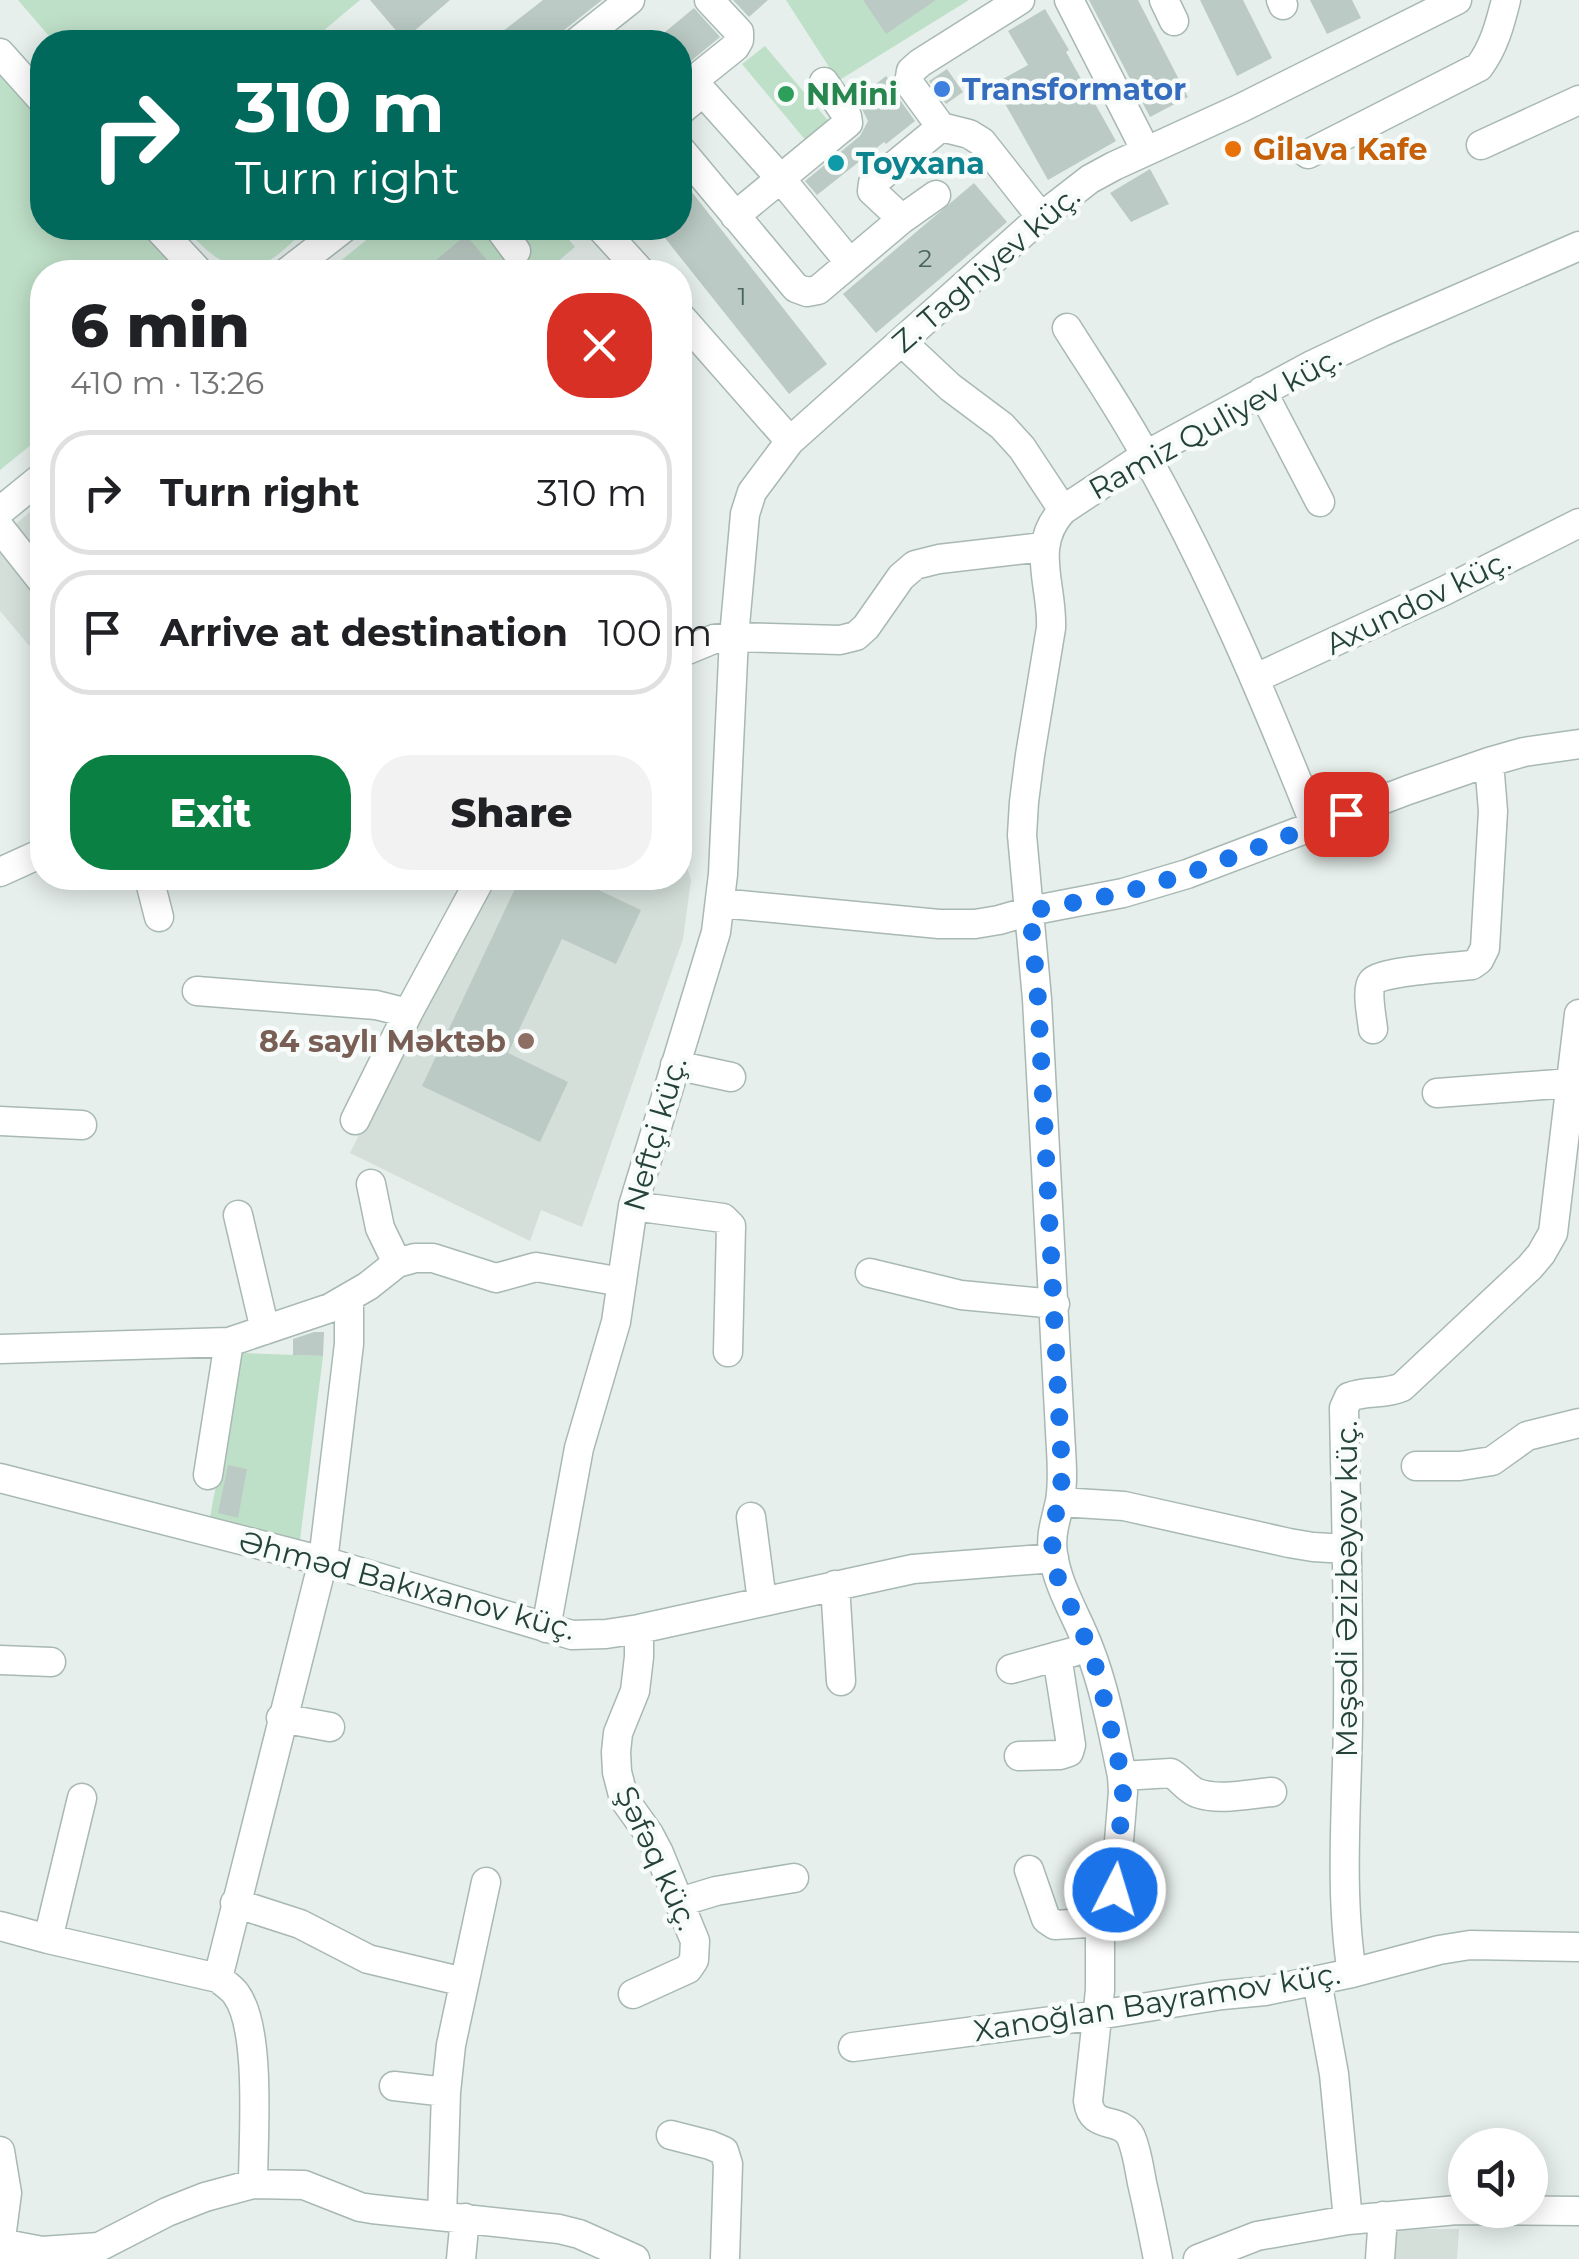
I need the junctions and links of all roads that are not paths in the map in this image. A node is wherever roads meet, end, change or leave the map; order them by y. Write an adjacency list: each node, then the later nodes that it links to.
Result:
1 (630, 0): 8 (street)
2 (709, 0): 10 (street)
3 (1020, 0): 15 (street)
4 (1069, 0): 17 (street)
5 (1457, 0): 7 (street, Z. Taghiyev küç.)
6 (1506, 0): 18 (street)
7 (1415, 9): 17 (street, Z. Taghiyev küç.)
8 (592, 30)
9 (0, 53): 12 (street)
10 (694, 80)
11 (824, 82): 20 (street)
12 (30, 87)
13 (1579, 100): 16 (street)
14 (692, 102): 20 (street)
15 (941, 127): 23 (street); 24 (street)
16 (1480, 145)
17 (1146, 151): 23 (street, Z. Taghiyev küç.)
18 (1308, 154)
19 (692, 164): 22 (street)
20 (781, 178): 22 (street); 34 (street)
21 (936, 195): 24 (street)
22 (735, 216): 34 (street)
23 (1042, 216): 37 (street, Z. Taghiyev küç.)
24 (902, 219): 34 (street)
25 (169, 240): 31 (street)
26 (328, 240): 32 (street)
27 (507, 240): 30 (street)
28 (612, 240): 33 (street)
29 (1579, 246): 38 (street, Ramiz Quliyev küç.)
30 (516, 251)
31 (188, 260)
32 (303, 260)
33 (630, 260)
34 (850, 263)
35 (1067, 328): 40 (street)
36 (692, 330): 39 (street)
37 (902, 342): 39 (street, Z. Taghiyev küç.); 43 (street)
38 (1262, 391): 40 (street, Ramiz Quliyev küç.); 42 (street)
39 (790, 441): 49 (street, Neftçi küç.)
40 (1146, 456): 43 (street, Ramiz Quliyev küç.); 51 (street)
41 (30, 487): 44 (street)
42 (1320, 502)
43 (1063, 510): 47 (street, Ramiz Quliyev küç.)
44 (0, 511)
45 (1579, 524): 51 (street, Axundov küç.)
46 (0, 528): 48 (street)
47 (1044, 548): 49 (street); 60 (street)
48 (30, 566)
49 (734, 636): 50 (street); 59 (street, Neftçi küç.)
50 (692, 648)
51 (1256, 678): 54 (street)
52 (1579, 744): 53 (street)
53 (1489, 762): 54 (street); 65 (street)
54 (1315, 826): 60 (street)
55 (30, 858): 56 (street)
56 (0, 872)
57 (152, 890): 61 (street)
58 (475, 890): 63 (street)
59 (720, 903): 60 (street); 66 (street, Neftçi küç.)
60 (1030, 911): 81 (street)
61 (159, 918)
62 (197, 991): 63 (street)
63 (408, 1013): 70 (street)
64 (1579, 1014): 68 (street, Məşədi Əzizbəyov küç.)
65 (1373, 1029)
66 (675, 1065): 67 (street); 74 (street, Neftçi küç.)
67 (731, 1077)
68 (1571, 1083): 69 (street); 76 (street, Məşədi Əzizbəyov küç.)
69 (1437, 1093)
70 (355, 1120)
71 (0, 1121): 72 (street)
72 (82, 1125)
73 (371, 1184): 77 (street)
74 (633, 1206): 79 (street, Neftçi küç.); 85 (street)
75 (238, 1215): 82 (street)
76 (1566, 1234): 92 (street, Məşədi Əzizbəyov küç.)
77 (397, 1263): 79 (street); 80 (street)
78 (870, 1273): 81 (street)
79 (622, 1282): 97 (street, Neftçi küç.)
80 (349, 1298): 82 (street); 94 (street)
81 (1055, 1304): 90 (street)
82 (265, 1330): 83 (street)
83 (229, 1342): 84 (street); 88 (street)
84 (0, 1350)
85 (728, 1352)
86 (1579, 1422): 87 (street)
87 (1416, 1466)
88 (208, 1474)
89 (0, 1478): 94 (street, Əhməd Bakıxanov küç.)
90 (1060, 1502): 92 (street); 93 (street)
91 (751, 1517): 96 (street)
92 (1347, 1549): 120 (street, Məşədi Əzizbəyov küç.)
93 (1054, 1558): 95 (street, Əhməd Bakıxanov küç.); 99 (street)
94 (322, 1560): 97 (street, Əhməd Bakıxanov küç.); 105 (street)
95 (835, 1585): 96 (street, Əhməd Bakıxanov küç.); 104 (street)
96 (762, 1601): 98 (street, Əhməd Bakıxanov küç.)
97 (546, 1628): 98 (street, Əhməd Bakıxanov küç.)
98 (639, 1629): 114 (street, Şəfəq küç.)
99 (1089, 1647): 100 (street); 108 (street)
100 (1057, 1656): 103 (street); 107 (street)
101 (0, 1660): 102 (street)
102 (51, 1662)
103 (1011, 1669)
104 (841, 1681)
105 (282, 1718): 106 (street); 115 (street)
106 (330, 1727)
107 (1019, 1756)
108 (1122, 1776): 109 (street); 116 (street)
109 (1272, 1792)
110 (82, 1798): 118 (street)
111 (1029, 1870): 116 (street)
112 (794, 1878): 114 (street)
113 (486, 1882): 123 (street)
114 (680, 1902): 124 (street, Şəfəq küç.)
115 (235, 1903): 121 (street); 123 (street)
116 (1102, 1922): 125 (street)
117 (0, 1926): 118 (street)
118 (48, 1940): 121 (street)
119 (1578, 1956): 120 (street, Xanoğlan Bayramov küç.)
120 (1352, 1972): 122 (street, Xanoğlan Bayramov küç.)
121 (218, 1978): 131 (street)
122 (1317, 1981): 125 (street, Xanoğlan Bayramov küç.); 135 (street)
123 (464, 1982): 128 (street)
124 (633, 1994)
125 (1098, 2015): 126 (street, Xanoğlan Bayramov küç.); 141 (street)
126 (853, 2047)
127 (394, 2086): 128 (street)
128 (446, 2092): 134 (street)
129 (671, 2136): 140 (street)
130 (0, 2151): 136 (street)
131 (254, 2184): 134 (street); 137 (street)
132 (1579, 2211): 133 (street)
133 (1382, 2216): 135 (street); 143 (street)
134 (453, 2217): 138 (street); 139 (street)
135 (1348, 2220): 142 (street)
136 (0, 2244): 137 (street)
137 (104, 2253)
138 (462, 2259)
139 (635, 2259)
140 (725, 2259)
141 (1158, 2259)
142 (1198, 2259)
143 (1380, 2259)

